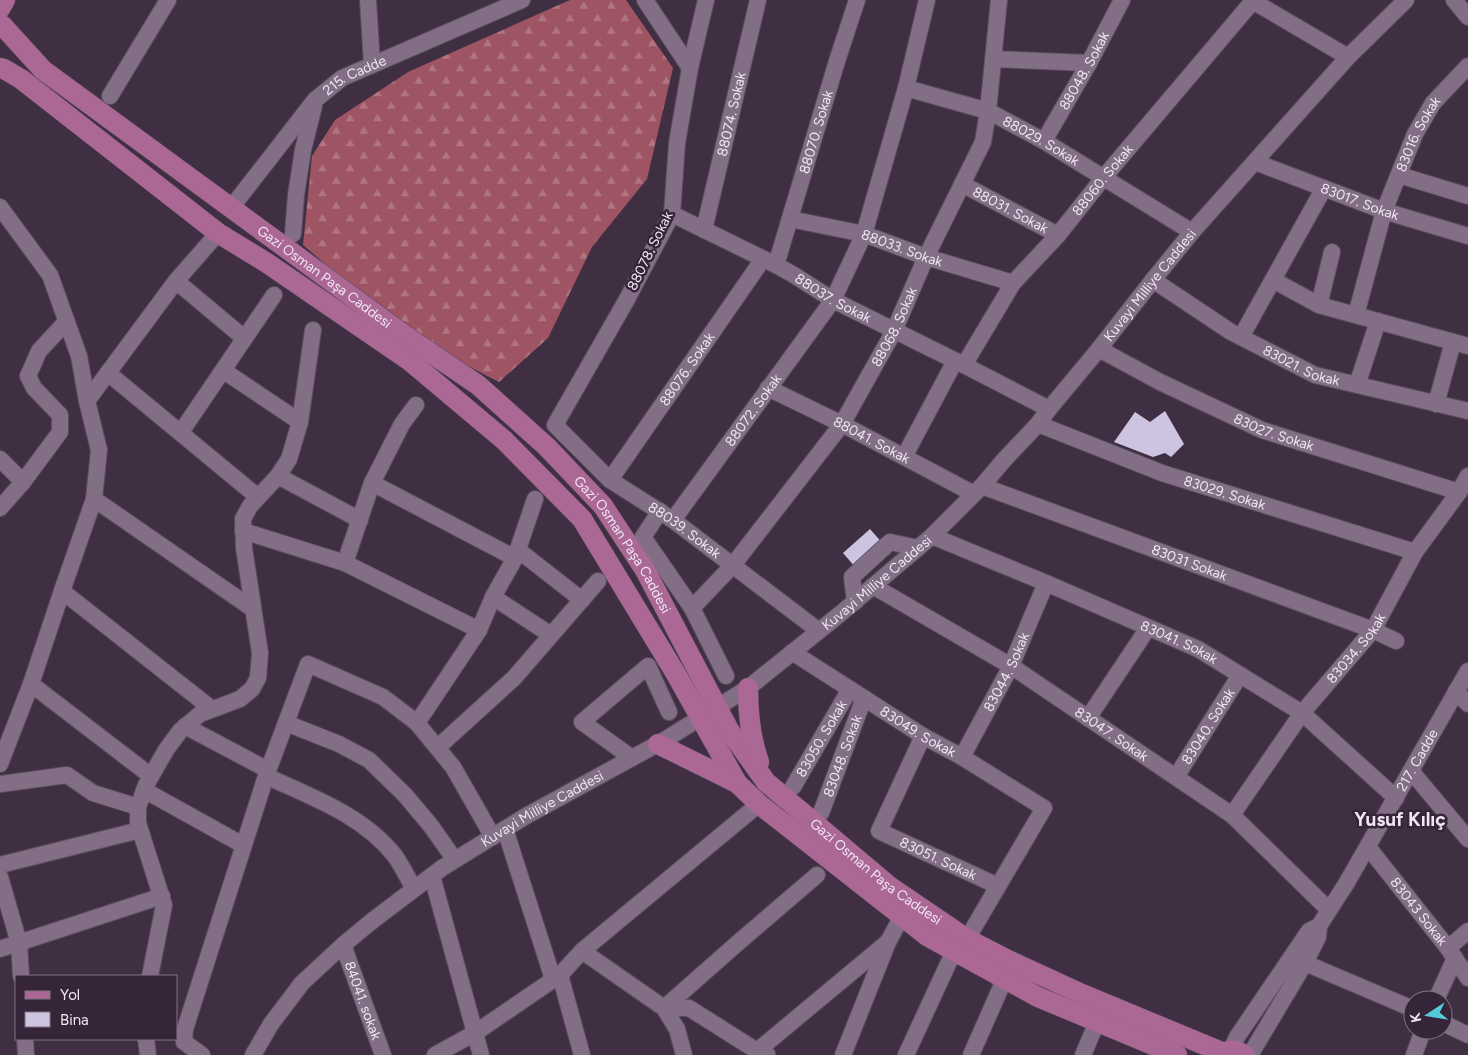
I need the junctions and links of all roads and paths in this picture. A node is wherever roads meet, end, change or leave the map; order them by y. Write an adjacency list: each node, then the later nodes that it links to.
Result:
1 (5, 0): 16 (main road)
2 (168, 0): 25 (street)
3 (368, 0): 20 (street)
4 (522, 0): 20 (street, 215. Cadde)
5 (645, 0): 23 (street)
6 (706, 0): 23 (street, 88078. Sokak)
7 (758, 0): 40 (street, 88074. Sokak)
8 (856, 0): 39 (street, 88070. Sokak)
9 (927, 0): 24 (street)
10 (999, 0): 18 (street, 88068. Sokak)
11 (1122, 0): 19 (street, 88048. Sokak)
12 (1252, 0): 17 (street); 31 (street, 88060. Sokak)
13 (1406, 0): 17 (street, Kuvayi Milliye Caddesi)
14 (1454, 0): 15 (street)
15 (1468, 17)
16 (0, 19): 36 (main road, Gazi Osman Paşa Caddesi)
17 (1348, 57): 29 (street, Kuvayi Milliye Caddesi)
18 (993, 59): 19 (street); 27 (street, 88068. Sokak)
19 (1089, 63): 28 (street, 88048. Sokak)
20 (372, 65): 26 (street, 215. Cadde)
21 (1468, 66): 30 (street, 83016. Sokak)
22 (0, 68): 42 (main road, Gazi Osman Paşa Caddesi)
23 (690, 68): 38 (street, 88078. Sokak)
24 (906, 88): 27 (street, 88029. Sokak); 44 (street)
25 (110, 96)
26 (315, 100): 36 (street, 215. Cadde); 43 (street)
27 (988, 111): 28 (street, 88029. Sokak); 32 (street, 88068. Sokak)
28 (1044, 141): 31 (street, 88029. Sokak)
29 (1255, 162): 33 (street, 83017. Sokak); 41 (street, Kuvayi Milliye Caddesi)
30 (1399, 175): 34 (street); 37 (street, 83016. Sokak)
31 (1104, 177): 41 (street, 88029. Sokak); 45 (street, 88060. Sokak)
32 (962, 184): 45 (street, 88031. Sokak); 48 (street, 88068. Sokak)
33 (1324, 188): 37 (street, 83017. Sokak); 51 (street)
34 (1468, 196)
35 (0, 207): 59 (street)
36 (231, 208): 129 (main road, Gazi Osman Paşa Caddesi)
37 (1384, 211): 46 (street, 83017. Sokak); 57 (street, 83016. Sokak)
38 (672, 214): 40 (street, 88037. Sokak); 79 (street, 88078. Sokak)
39 (790, 219): 44 (street, 88033. Sokak); 49 (street, 88070. Sokak)
40 (704, 230): 49 (street, 88037. Sokak)
41 (1192, 232): 50 (street, Kuvayi Milliye Caddesi)
42 (218, 233): 52 (street); 133 (main road, Gazi Osman Paşa Caddesi)
43 (293, 234)
44 (864, 234): 48 (street, 88033. Sokak); 55 (street)
45 (1058, 235): 53 (street, 88060. Sokak)
46 (1468, 236)
47 (1332, 252): 56 (street)
48 (926, 257): 53 (street, 88033. Sokak); 61 (street, 88068. Sokak)
49 (770, 262): 55 (street, 88037. Sokak); 85 (street, 88076. Sokak)
50 (1152, 280): 62 (street, 83021. Sokak); 65 (street, Kuvayi Milliye Caddesi)
51 (1273, 280): 56 (street); 62 (street)
52 (176, 281): 63 (street); 68 (street)
53 (1013, 283): 66 (street, 88060. Sokak)
54 (274, 295): 63 (street)
55 (833, 300): 61 (street, 88037. Sokak); 70 (street, 88072. Sokak)
56 (1319, 305): 57 (street)
57 (1356, 315): 58 (street)
58 (1378, 321): 64 (street); 69 (street)
59 (66, 322): 71 (street); 86 (street)
60 (313, 330): 76 (street)
61 (894, 332): 66 (street, 88037. Sokak); 77 (street, 88068. Sokak)
62 (1241, 337): 69 (street, 83021. Sokak)
63 (244, 338): 67 (street)
64 (1460, 344): 72 (street)
65 (1099, 349): 74 (street, Kuvayi Milliye Caddesi); 89 (street, 83027. Sokak)
66 (960, 363): 74 (street, 88037. Sokak); 81 (street, 88060. Sokak)
67 (224, 371): 76 (street); 80 (street)
68 (108, 373): 71 (street); 80 (street)
69 (1357, 385): 72 (street, 83021. Sokak)
70 (768, 388): 77 (street, 88041. Sokak); 94 (street, 88072. Sokak)
71 (87, 401): 91 (street)
72 (1436, 404): 75 (street, 83021. Sokak)
73 (416, 405): 87 (street)
74 (1049, 409): 78 (street, Kuvayi Milliye Caddesi)
75 (1468, 411)
76 (300, 422): 83 (street)
77 (842, 424): 81 (street, 88041. Sokak); 102 (street, 88068. Sokak)
78 (1038, 424): 88 (street, Kuvayi Milliye Caddesi); 99 (street, 83029. Sokak)
79 (555, 425): 85 (street, 88039. Sokak)
80 (181, 432): 90 (street)
81 (904, 457): 88 (street, 88041. Sokak)
82 (0, 459): 86 (street)
83 (278, 476): 90 (street); 95 (street)
84 (1468, 476): 89 (street, 83034. Sokak)
85 (610, 480): 94 (street, 88039. Sokak)
86 (23, 482): 93 (street)
87 (372, 483): 95 (street); 100 (street)
88 (978, 490): 97 (street, Kuvayi Milliye Caddesi); 114 (street, 83031 Sokak)
89 (1459, 492): 99 (street, 83034. Sokak)
90 (258, 497): 96 (street)
91 (94, 499): 106 (street); 110 (street)
92 (535, 499): 100 (street)
93 (0, 508)
94 (667, 516): 102 (street, 88039. Sokak); 111 (street, 88072. Sokak)
95 (360, 520): 101 (street)
96 (243, 531): 101 (street); 110 (street)
97 (932, 536): 98 (street, Kuvayi Milliye Caddesi); 104 (street, 83041. Sokak)
98 (918, 548): 105 (street, Kuvayi Milliye Caddesi); 109 (street)
99 (1415, 552): 114 (street, 83034. Sokak)
100 (517, 554): 107 (street); 108 (street)
101 (345, 563): 113 (street)
102 (733, 565): 111 (street, 88068. Sokak); 115 (street, 88039. Sokak)
103 (598, 582): 108 (street)
104 (1046, 583): 112 (street, 83041. Sokak); 119 (street, 83044. Sokak)
105 (873, 586): 109 (street, Kuvayi Milliye Caddesi); 119 (street, 83047. Sokak)
106 (62, 591): 123 (street); 130 (street)
107 (493, 597): 113 (street); 116 (street)
108 (582, 600): 116 (street)
109 (855, 602): 115 (street, Kuvayi Milliye Caddesi)
110 (253, 608): 130 (street)
111 (692, 608): 122 (street)
112 (1148, 628): 121 (street, 83041. Sokak); 134 (street)
113 (479, 630): 135 (street)
114 (1373, 630): 117 (street, 83031 Sokak); 132 (street, 83034. Sokak)
115 (819, 631): 118 (street, Kuvayi Milliye Caddesi)
116 (551, 635): 140 (street)
117 (1396, 641)
118 (792, 652): 124 (street, Kuvayi Milliye Caddesi); 125 (street, 83049. Sokak)
119 (1011, 666): 134 (street, 83047. Sokak); 141 (street, 83044. Sokak)
120 (1468, 671): 126 (street, 217. Cadde)
121 (1240, 675): 132 (street, 83041. Sokak); 146 (street, 83040. Sokak)
122 (726, 676)
123 (31, 684): 143 (street); 149 (street)
124 (748, 688): 129 (street, Kuvayi Milliye Caddesi); 148 (main road)
125 (850, 689): 127 (street, 83049. Sokak); 151 (street, 83050. Sokak)
126 (1456, 691): 128 (street); 144 (street, 217. Cadde)
127 (864, 698): 138 (street, 83049. Sokak); 155 (street, 83048. Sokak)
128 (1468, 704)
129 (718, 707): 133 (street, Kuvayi Milliye Caddesi); 148 (main road, Gazi Osman Paşa Caddesi)
130 (212, 709): 137 (street)
131 (669, 712): 142 (street)
132 (1302, 713): 152 (street, 83041. Sokak); 156 (street, 83034. Sokak)
133 (700, 718): 139 (street, Kuvayi Milliye Caddesi); 147 (main road, Gazi Osman Paşa Caddesi)
134 (1088, 718): 146 (street, 83047. Sokak)
135 (418, 722): 136 (street); 140 (street)
136 (286, 723): 145 (street); 162 (street)
137 (185, 726): 145 (street); 149 (street)
138 (923, 736): 141 (street, 83049. Sokak); 167 (street, 83051. Sokak)
139 (658, 744): 142 (street, Kuvayi Milliye Caddesi); 147 (main road)
140 (438, 747): 158 (street)
141 (962, 757): 167 (street, 83049. Sokak)
142 (632, 758): 158 (street, Kuvayi Milliye Caddesi)
143 (0, 764)
144 (1411, 771): 152 (street, 217. Cadde); 159 (street)
145 (267, 773): 160 (street); 168 (street)
146 (1176, 777): 156 (street, 83047. Sokak)
147 (737, 782): 153 (main road, Gazi Osman Paşa Caddesi)
148 (766, 782): 176 (main road, Gazi Osman Paşa Caddesi)
149 (148, 783): 154 (street); 160 (street)
150 (0, 784): 154 (street)
151 (793, 787)
152 (1396, 798): 161 (street, 217. Cadde)
153 (759, 804): 171 (main road, Gazi Osman Paşa Caddesi); 179 (street)
154 (138, 807): 157 (street)
155 (821, 813)
156 (1232, 815): 170 (street, 83047. Sokak)
157 (140, 830): 163 (street); 169 (street)
158 (499, 833): 162 (street, Kuvayi Milliye Caddesi); 184 (street)
159 (1468, 838)
160 (243, 845): 201 (street)
161 (1368, 847): 170 (street, 217. Cadde); 180 (street, 83043 Sokak)
162 (455, 860): 165 (street, Kuvayi Milliye Caddesi)
163 (0, 865)
164 (817, 875): 189 (street)
165 (432, 876): 168 (street, Kuvayi Milliye Caddesi); 192 (street)
166 (0, 877): 175 (street)
167 (998, 886): 176 (street)
168 (414, 889): 177 (street, Kuvayi Milliye Caddesi)
169 (162, 896): 175 (street); 183 (street)
170 (1330, 910): 172 (street, 217. Cadde)
171 (902, 916): 174 (street); 176 (main road, Gazi Osman Paşa Caddesi)
172 (1319, 931): 181 (street, 217. Cadde); 198 (street, 217. Cadde)
173 (1468, 931): 180 (street)
174 (888, 942): 197 (street); 208 (street)
175 (19, 943): 178 (street); 182 (street)
176 (960, 944): 185 (main road, Gazi Osman Paşa Caddesi); 198 (main road, Gazi Osman Paşa Caddesi); 209 (street)
177 (343, 945): 202 (street, Kuvayi Milliye Caddesi); 203 (street, 84041. sokak)
178 (0, 949)
179 (582, 951): 184 (street); 189 (street)
180 (1451, 953): 186 (street, 83043 Sokak); 187 (street)
181 (1305, 963): 188 (street); 198 (street, 217. Cadde)
182 (21, 975)
183 (150, 975)
184 (557, 977): 192 (street); 206 (street)
185 (1005, 978): 190 (main road, Gazi Osman Paşa Caddesi); 210 (street)
186 (1468, 978)
187 (1439, 990)
188 (1403, 1005)
189 (664, 1008): 197 (street); 207 (street)
190 (1097, 1022): 211 (street); 212 (main road, Gazi Osman Paşa Caddesi)
191 (1453, 1027): 193 (street)
192 (475, 1033): 204 (street); 205 (street)
193 (1468, 1035)
194 (25, 1040): 199 (street)
195 (146, 1040): 200 (street)
196 (1419, 1040): 213 (street)
197 (763, 1053)
198 (1234, 1054)
199 (26, 1055)
200 (148, 1055)
201 (202, 1055)
202 (253, 1055)
203 (383, 1055)
204 (435, 1055)
205 (481, 1055)
206 (582, 1055)
207 (684, 1055)
208 (843, 1055)
209 (906, 1055)
210 (971, 1055)
211 (1084, 1055)
212 (1177, 1055)
213 (1414, 1055)

